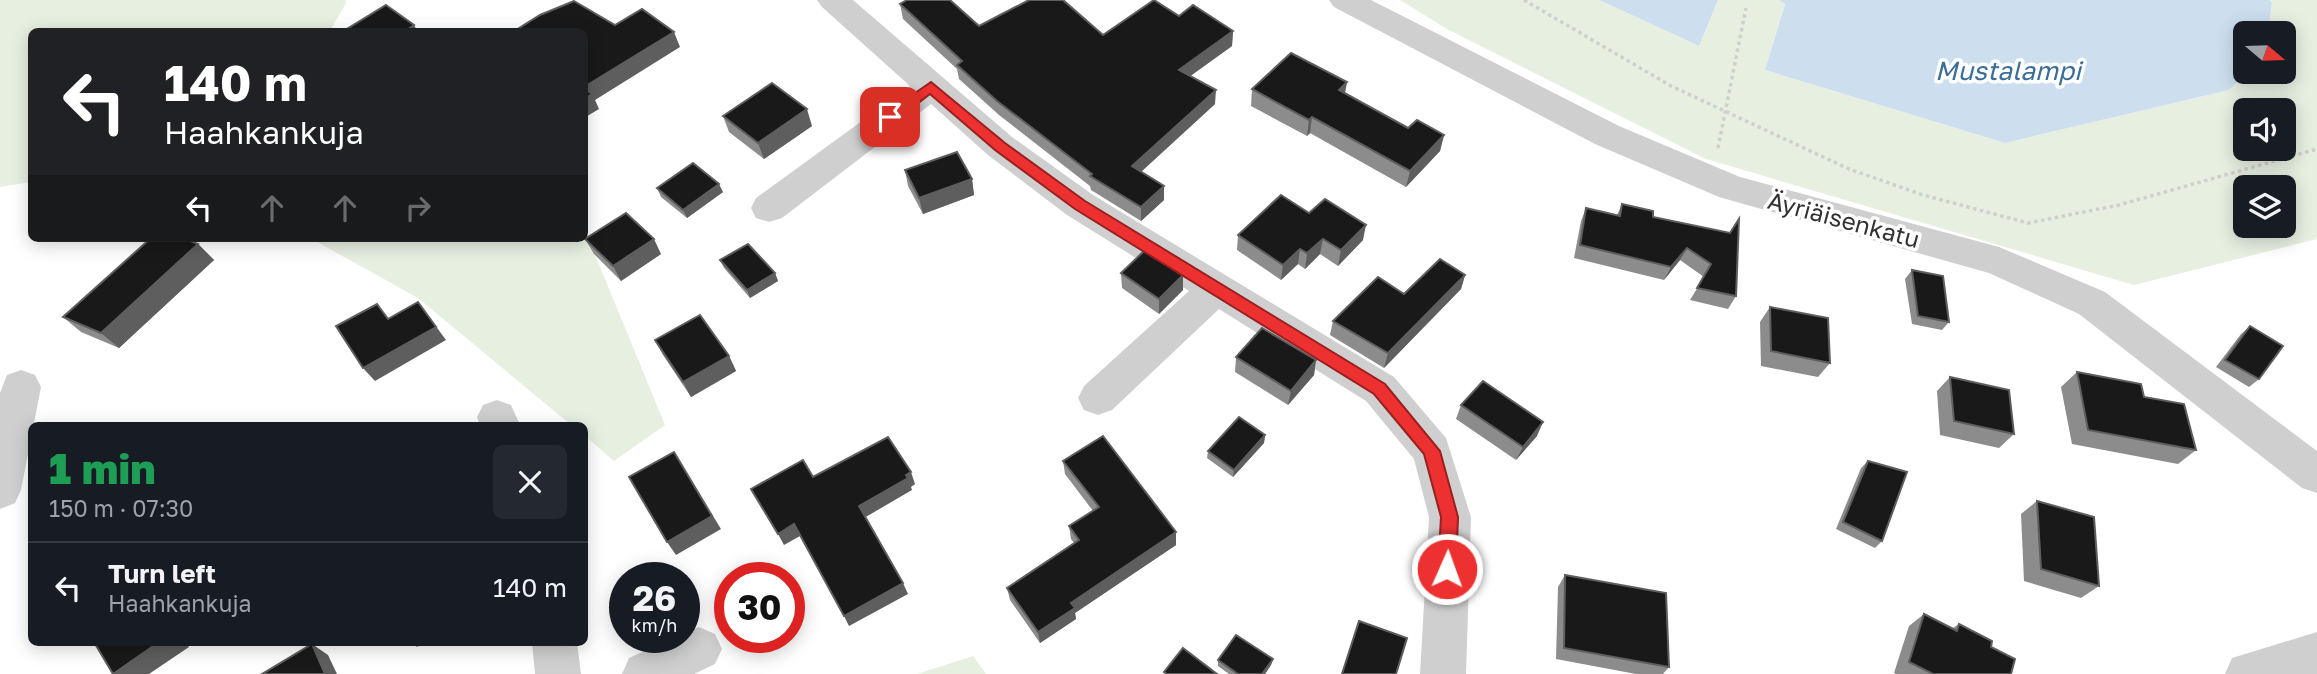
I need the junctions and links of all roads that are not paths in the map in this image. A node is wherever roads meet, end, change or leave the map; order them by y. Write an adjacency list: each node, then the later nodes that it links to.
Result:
1 (833, 0): 3 (street)
2 (1345, 0): 8 (street, Äyriäisenkatu)
3 (931, 87): 4 (street); 5 (street)
4 (769, 208)
5 (1217, 289): 7 (street); 15 (street)
6 (21, 387): 9 (street)
7 (1098, 398)
8 (2317, 475)
9 (0, 490)
10 (554, 646): 13 (street)
11 (690, 653): 14 (street)
12 (2317, 654): 16 (street)
13 (558, 674)
14 (645, 674)
15 (1443, 674)
16 (2248, 674)

